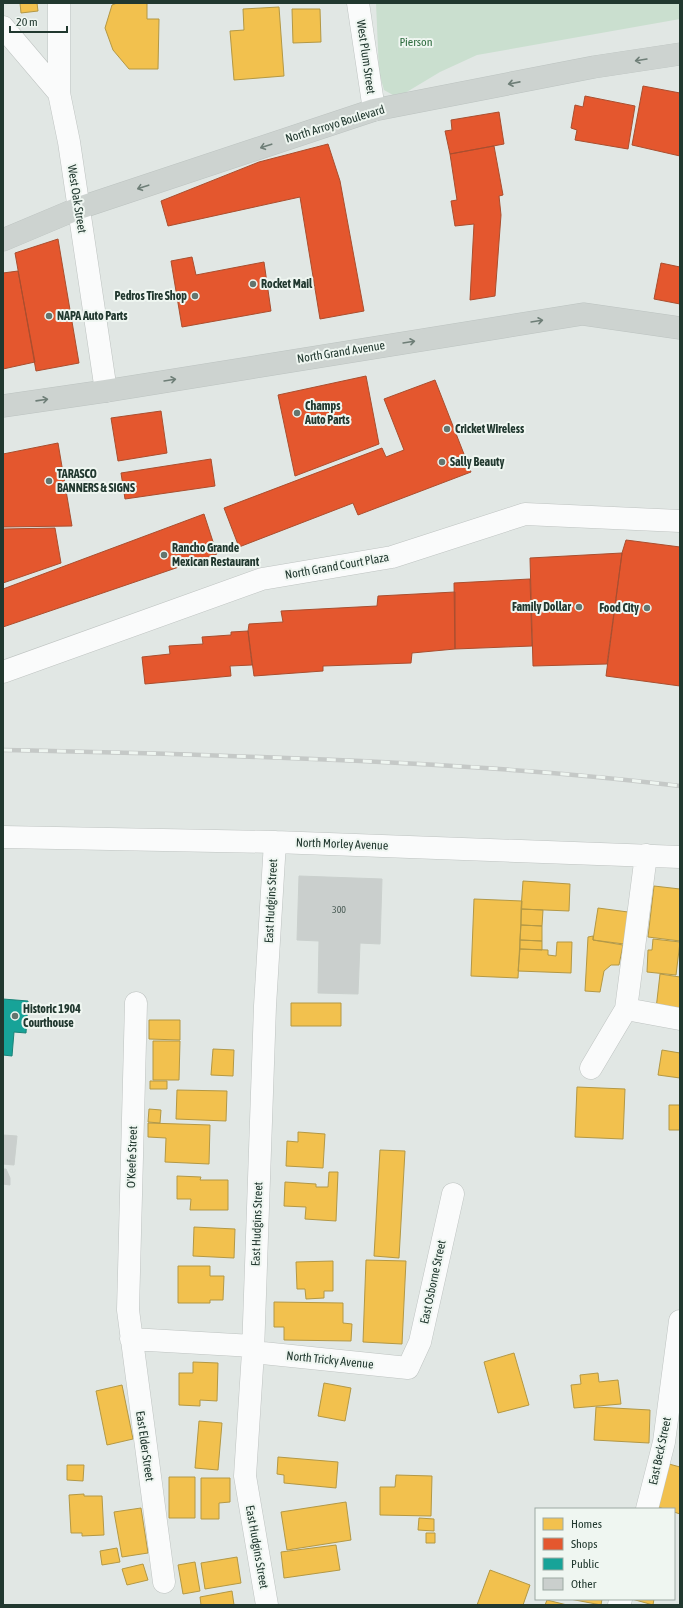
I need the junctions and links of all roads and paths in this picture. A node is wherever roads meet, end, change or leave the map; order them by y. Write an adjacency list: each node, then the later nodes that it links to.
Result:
1 (59, 3): 5 (street)
2 (358, 3): 6 (street, West Plum Street)
3 (3, 27): 5 (street, West Oak Street)
4 (680, 54): 6 (main road, North Arroyo Boulevard, one-way to 6)
5 (58, 93): 7 (street, West Oak Street)
6 (374, 110): 7 (main road, North Arroyo Boulevard, one-way to 7)
7 (79, 208): 8 (main road, North Arroyo Boulevard); 10 (street, West Oak Street)
8 (3, 240)
9 (680, 328): 10 (main road, North Grand Avenue, one-way to 9)
10 (106, 391): 11 (main road, North Grand Avenue, one-way to 10)
11 (3, 406)
12 (680, 521): 13 (street, North Grand Court Plaza)
13 (3, 672)
14 (3, 837): 15 (street, North Morley Avenue)
15 (275, 842): 16 (street, North Morley Avenue); 26 (street, East Hudgins Street)
16 (646, 855): 17 (street, North Morley Avenue); 19 (street)
17 (680, 857)
18 (136, 1003): 23 (street, O'Keefe Street)
19 (626, 1009): 20 (street); 21 (street)
20 (680, 1019)
21 (591, 1068)
22 (453, 1194): 27 (street, East Osborne Street)
23 (128, 1310): 25 (street, East Elder Street)
24 (680, 1321): 28 (street, East Beck Street)
25 (131, 1338): 26 (street, North Tricky Avenue); 30 (street, East Elder Street)
26 (253, 1349): 27 (street, North Tricky Avenue); 31 (street, East Hudgins Street)
27 (408, 1368)
28 (675, 1447): 29 (street, East Beck Street)
29 (647, 1508)
30 (164, 1582)
31 (267, 1605)

